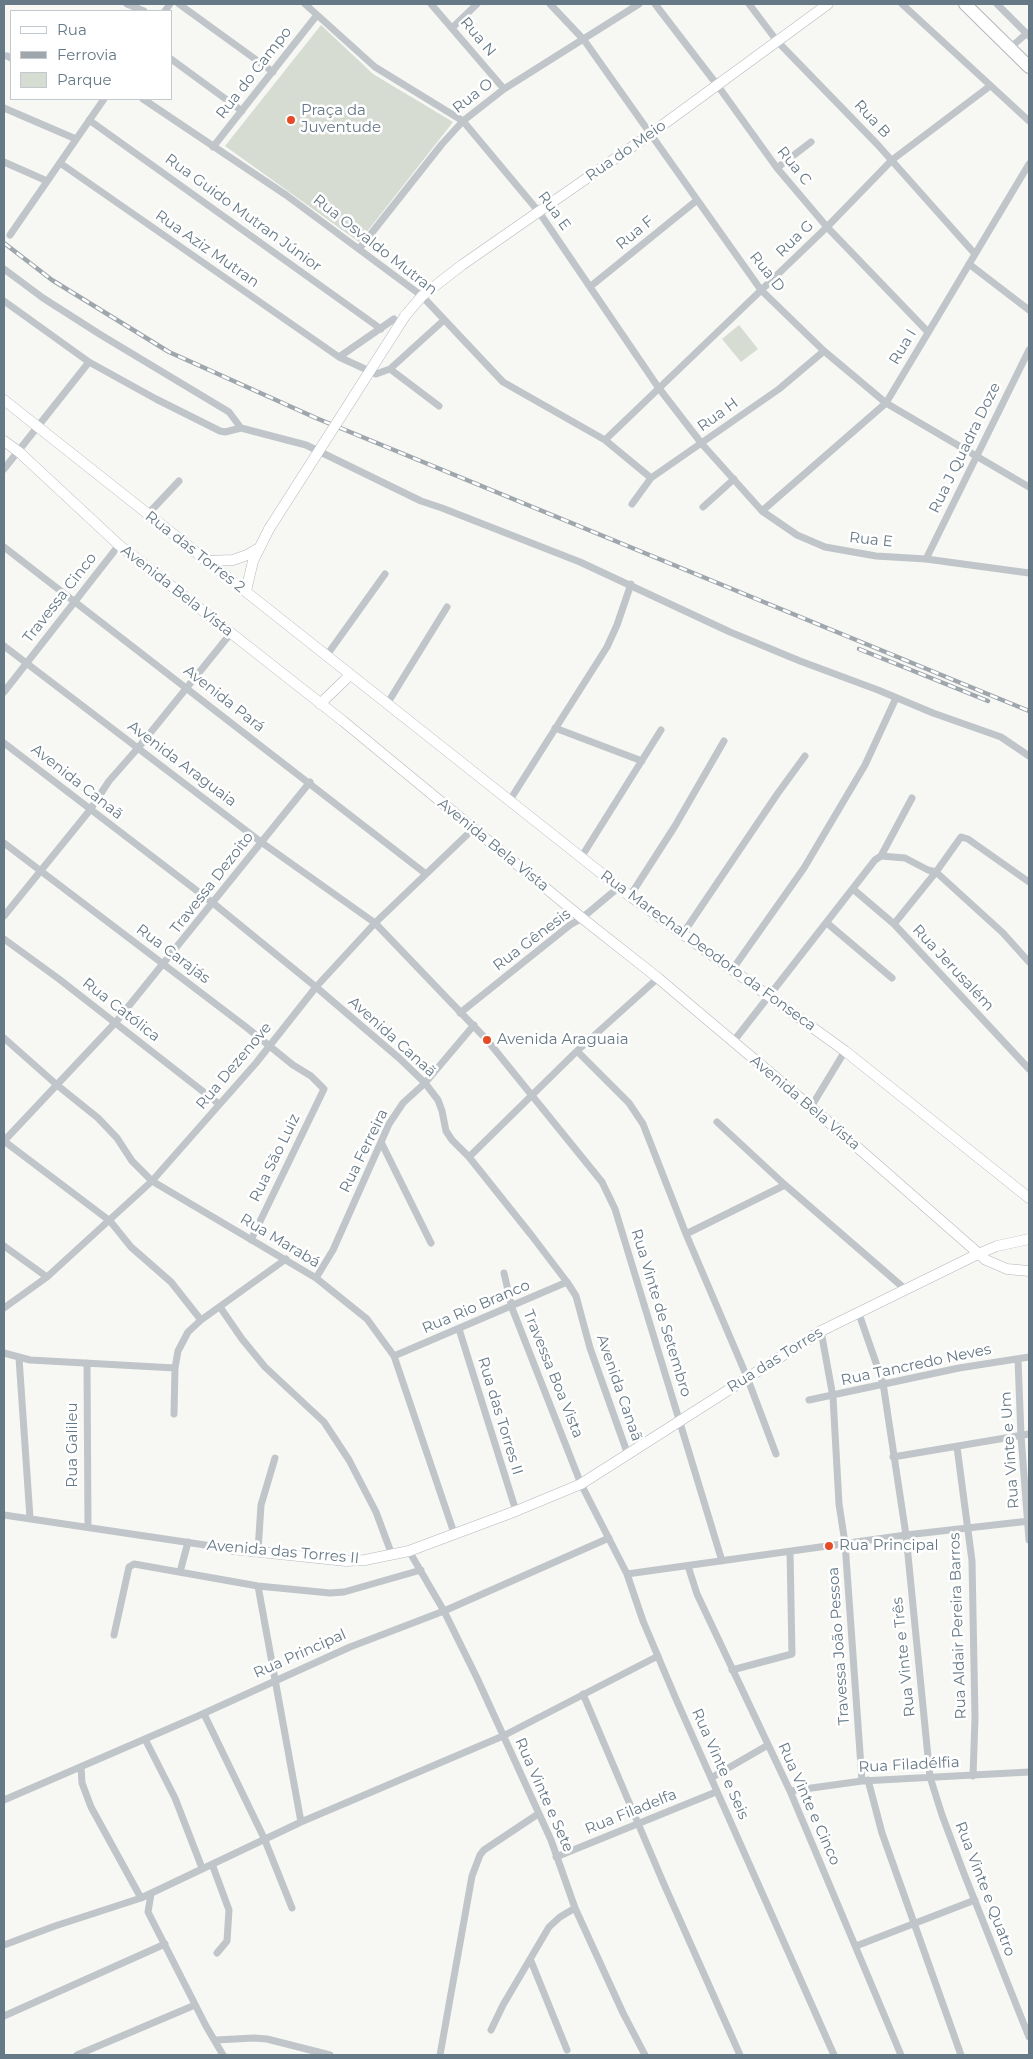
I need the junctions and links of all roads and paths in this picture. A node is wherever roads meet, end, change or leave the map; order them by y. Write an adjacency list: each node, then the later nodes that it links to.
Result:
1 (127, 4): 14 (street)
2 (178, 4): 23 (street)
3 (305, 4): 15 (street, Rua E)
4 (431, 4): 16 (street, Rua N)
5 (477, 4): 16 (street)
6 (550, 4): 18 (street, Rua D)
7 (639, 4): 18 (street, Rua O)
8 (655, 4): 24 (street, Rua C)
9 (749, 4): 19 (street, Rua B)
10 (828, 4): 19 (street, Rua do Meio)
11 (902, 4): 25 (street)
12 (965, 4): 20 (highway)
13 (997, 4): 17 (street)
14 (142, 10)
15 (317, 15): 23 (street, Rua do Campo); 32 (street, Rua E)
16 (452, 28): 26 (street, Rua N)
17 (1028, 35): 20 (street)
18 (584, 40): 26 (street, Rua O); 34 (street, Rua D)
19 (777, 42): 24 (street, Rua do Meio); 38 (street, Rua B)
20 (1010, 48): 22 (highway)
21 (172, 60): 30 (street)
22 (1029, 67)
23 (273, 72): 30 (street, Rua do Campo)
24 (718, 86): 34 (street, Rua do Meio); 42 (street, Rua C)
25 (990, 86): 33 (street); 38 (street, Rua G)
26 (504, 89): 32 (street, Rua O)
27 (103, 100): 31 (street)
28 (144, 100): 37 (street, Rua Osvaldo Mutran)
29 (4, 108): 35 (street)
30 (242, 110): 37 (street, Rua do Campo)
31 (89, 120): 35 (street); 59 (street, Rua Guido Mutran Júnior)
32 (463, 121): 45 (street, Rua E); 48 (street, Rua O)
33 (1029, 121)
34 (650, 135): 44 (street, Rua D); 45 (street, Rua do Meio)
35 (76, 139): 40 (street)
36 (811, 142): 42 (street)
37 (214, 147): 48 (street, Rua Osvaldo Mutran)
38 (892, 160): 46 (street, Rua G); 49 (street, Rua B)
39 (4, 162): 43 (street)
40 (60, 163): 43 (street); 63 (street, Rua Aziz Mutran)
41 (1029, 164): 49 (street, Rua I)
42 (777, 168): 46 (street, Rua C)
43 (47, 181): 47 (street)
44 (696, 201): 52 (street, Rua F); 53 (street, Rua D)
45 (539, 212): 52 (street, Rua E); 54 (street, Rua do Meio)
46 (827, 227): 53 (street, Rua G); 60 (street, Rua C)
47 (10, 235)
48 (359, 249): 54 (street, Rua Osvaldo Mutran)
49 (975, 254): 50 (street, Rua I)
50 (970, 264): 56 (street); 60 (street, Rua I)
51 (4, 269): 71 (street)
52 (591, 286): 66 (street, Rua E)
53 (761, 290): 62 (street, Rua D); 66 (street, Rua G)
54 (422, 296): 58 (street, Rua Osvaldo Mutran); 88 (street, Rua do Meio, bridge)
55 (4, 302): 64 (street)
56 (1029, 310)
57 (394, 319): 59 (street)
58 (444, 320): 65 (street); 72 (street, Rua Osvaldo Mutran)
59 (381, 329): 63 (street)
60 (928, 332): 68 (street, Rua I)
61 (1029, 350): 76 (street, Rua J Quadra Doze)
62 (824, 351): 68 (street, Rua D); 74 (street, Rua H)
63 (339, 357): 65 (street, Rua Aziz Mutran)
64 (89, 362): 70 (street); 71 (street)
65 (390, 369): 69 (street)
66 (658, 387): 72 (street, Rua G); 74 (street, Rua E)
67 (4, 400): 70 (street, Rua das Torres 2)
68 (886, 403): 76 (street, Rua D); 84 (street, Rua I)
69 (439, 406)
70 (38, 428): 75 (street); 85 (street, Rua das Torres 2)
71 (241, 428): 93 (street)
72 (604, 440): 78 (street, Rua Osvaldo Mutran)
73 (4, 441): 75 (street, Avenida Bela Vista)
74 (702, 444): 78 (street, Rua H); 79 (street, Rua E)
75 (19, 452): 77 (street); 86 (street, Avenida Bela Vista)
76 (976, 456): 81 (street, Rua D); 89 (street, Rua J Quadra Doze)
77 (4, 469)
78 (651, 478): 82 (street, Rua H)
79 (734, 479): 83 (street); 84 (street, Rua E)
80 (179, 481): 85 (street)
81 (1029, 487)
82 (632, 504)
83 (703, 507)
84 (762, 511): 89 (street, Rua E)
85 (147, 515): 90 (street, Rua das Torres 2)
86 (119, 545): 95 (street, Travessa Cinco); 97 (street, Avenida Bela Vista)
87 (4, 547): 95 (street, Avenida Pará)
88 (259, 548): 90 (street); 94 (street, Rua do Meio)
89 (926, 559): 91 (street, Rua E)
90 (205, 561): 94 (street, Rua das Torres 2)
91 (1029, 573)
92 (385, 574): 99 (street)
93 (631, 584): 104 (street); 107 (street)
94 (246, 591): 99 (street, Rua das Torres 2)
95 (74, 602): 100 (street, Travessa Cinco); 102 (street, Avenida Pará)
96 (447, 607): 106 (street)
97 (231, 633): 102 (street); 105 (street, Avenida Bela Vista)
98 (4, 646): 100 (street, Avenida Araguaia)
99 (327, 655): 101 (street, Rua das Torres 2)
100 (26, 664): 103 (street, Travessa Cinco); 111 (street, Avenida Araguaia)
101 (350, 675): 105 (street); 106 (street, Rua das Torres 2)
102 (186, 687): 111 (street); 115 (street, Avenida Pará)
103 (4, 692)
104 (896, 698): 113 (street); 141 (street)
105 (320, 704): 119 (street, Avenida Bela Vista)
106 (387, 704): 117 (street, Rua Marechal Deodoro da Fonseca)
107 (555, 728): 114 (street); 117 (street)
108 (661, 730): 114 (street)
109 (724, 741): 130 (street)
110 (4, 744): 118 (street, Avenida Canaã)
111 (138, 748): 118 (street); 120 (street, Avenida Araguaia)
112 (806, 756): 137 (street)
113 (1029, 756)
114 (642, 761): 122 (street)
115 (310, 782): 120 (street, Travessa Dezoito); 126 (street, Avenida Pará)
116 (912, 798): 123 (street)
117 (510, 800): 122 (street, Rua Marechal Deodoro da Fonseca)
118 (90, 810): 124 (street); 131 (street, Avenida Canaã)
119 (473, 829): 126 (street, Rua Dezenove); 133 (street, Avenida Bela Vista)
120 (261, 842): 131 (street, Travessa Dezoito); 135 (street, Avenida Araguaia)
121 (4, 843): 124 (street, Rua Carajás)
122 (582, 856): 128 (street, Rua Marechal Deodoro da Fonseca)
123 (878, 858): 125 (street); 129 (street)
124 (40, 871): 132 (street); 140 (street, Rua Carajás)
125 (936, 872): 127 (street); 136 (street); 139 (street)
126 (426, 874): 135 (street, Rua Dezenove)
127 (1029, 882)
128 (619, 887): 130 (street, Rua Marechal Deodoro da Fonseca); 133 (street, Rua Gênesis)
129 (853, 889): 134 (street); 136 (street, Rua Jerusalém)
130 (630, 896): 137 (street, Rua Marechal Deodoro da Fonseca)
131 (214, 903): 140 (street, Travessa Dezoito); 144 (street, Avenida Canaã)
132 (4, 916)
133 (582, 918): 142 (street, Avenida Bela Vista); 146 (street, Rua Gênesis)
134 (827, 923): 143 (street); 145 (street)
135 (375, 924): 144 (street, Rua Dezenove); 146 (street, Avenida Araguaia)
136 (894, 924): 154 (street, Rua Jerusalém)
137 (682, 935): 141 (street, Rua Marechal Deodoro da Fonseca)
138 (4, 939): 147 (street, Rua Católica)
139 (1029, 962)
140 (164, 965): 147 (street, Travessa Dezoito); 151 (street, Rua Carajás)
141 (732, 970): 145 (street, Rua Marechal Deodoro da Fonseca)
142 (658, 978): 150 (street, Avenida Bela Vista); 152 (street)
143 (892, 978)
144 (316, 987): 151 (street, Rua Dezenove); 155 (street, Avenida Canaã)
145 (770, 998): 150 (street); 153 (street, Rua Marechal Deodoro da Fonseca)
146 (460, 1013): 148 (street, Avenida Araguaia)
147 (115, 1023): 156 (street, Travessa Dezoito); 159 (street, Rua Católica)
148 (474, 1025): 155 (street, Rua Ferreira); 158 (street, Avenida Araguaia)
149 (4, 1038): 156 (street, Rua Marabá)
150 (734, 1042): 160 (street, Avenida Bela Vista)
151 (269, 1046): 157 (street, Rua Carajás); 159 (street, Rua Dezenove)
152 (577, 1051): 158 (street); 169 (street)
153 (845, 1051): 160 (street); 167 (street, Rua Marechal Deodoro da Fonseca)
154 (1029, 1069)
155 (424, 1083): 163 (street, Rua Ferreira); 164 (street, Avenida Canaã)
156 (57, 1085): 162 (street, Travessa Dezoito); 165 (street, Rua Marabá)
157 (324, 1089): 171 (street, Rua São Luiz)
158 (532, 1095): 164 (street); 201 (street, Rua Vinte de Setembro)
159 (219, 1104): 165 (street, Rua Dezenove)
160 (811, 1107): 174 (street, Avenida Bela Vista)
161 (717, 1122): 166 (street)
162 (4, 1141): 168 (street)
163 (381, 1142): 172 (street); 179 (street, Rua Ferreira)
164 (469, 1157): 180 (street, Avenida Canaã)
165 (152, 1181): 168 (street, Rua Dezenove); 171 (street, Rua Marabá)
166 (785, 1185): 169 (street); 181 (street)
167 (1029, 1198)
168 (110, 1221): 178 (street, Rua Dezenove); 186 (street)
169 (686, 1234): 196 (street)
170 (1029, 1239): 174 (street, Rua das Torres)
171 (251, 1240): 175 (street, Rua Marabá)
172 (432, 1243)
173 (4, 1246): 178 (street)
174 (978, 1254): 176 (street, Avenida Bela Vista); 181 (street, Rua das Torres)
175 (286, 1259): 179 (street, Rua Marabá); 182 (street)
176 (1029, 1271)
177 (504, 1273): 184 (street, Travessa Boa Vista)
178 (47, 1277): 183 (street, Rua Dezenove)
179 (316, 1278): 190 (street, Rua Marabá)
180 (568, 1282): 184 (street, Rua Rio Branco); 205 (street, Avenida Canaã)
181 (906, 1289): 185 (street, Rua das Torres)
182 (220, 1307): 186 (street); 225 (street)
183 (4, 1308)
184 (512, 1308): 187 (street, Rua Rio Branco); 208 (street, Travessa Boa Vista)
185 (858, 1311): 188 (street, Rua das Torres); 197 (street, Rua Vinte e Três)
186 (200, 1320): 195 (street)
187 (459, 1329): 190 (street, Rua Rio Branco); 209 (street, Rua das Torres II)
188 (821, 1331): 196 (street, Rua das Torres); 198 (street, Travessa João Pessoa)
189 (4, 1353): 192 (street)
190 (394, 1356): 215 (street, Rua Marabá)
191 (1029, 1357): 193 (street, Rua Tancredo Neves)
192 (19, 1358): 194 (street); 211 (street)
193 (1018, 1359): 197 (street, Rua Tancredo Neves); 202 (street, Rua Vinte e Um)
194 (88, 1363): 195 (street); 213 (street, Rua Galileu)
195 (175, 1368): 200 (street)
196 (747, 1377): 201 (street, Rua das Torres); 204 (street)
197 (883, 1384): 198 (street, Rua Tancredo Neves); 206 (street, Rua Vinte e Três)
198 (832, 1396): 199 (street, Rua Tancredo Neves); 220 (street, Travessa João Pessoa)
199 (809, 1400)
200 (174, 1414)
201 (680, 1421): 205 (street, Rua das Torres); 226 (street, Rua Vinte de Setembro)
202 (1025, 1435): 203 (street); 212 (street, Rua Vinte e Um)
203 (957, 1447): 206 (street); 214 (street, Rua Aldair Pereira Barros)
204 (776, 1454)
205 (628, 1455): 208 (street, Rua das Torres)
206 (894, 1457): 216 (street, Rua Vinte e Três)
207 (275, 1458): 222 (street)
208 (582, 1484): 209 (street, Avenida das Torres II); 217 (street, Rua Vinte e Seis)
209 (516, 1511): 215 (street, Avenida das Torres II)
210 (4, 1515): 211 (street, Avenida das Torres II)
211 (30, 1518): 213 (street, Avenida das Torres II)
212 (1029, 1521): 214 (street); 218 (street, Rua Vinte e Um)
213 (88, 1527): 219 (street, Avenida das Torres II)
214 (969, 1527): 216 (street); 244 (street, Rua Aldair Pereira Barros)
215 (454, 1533): 223 (street, Avenida das Torres II)
216 (906, 1535): 220 (street); 245 (street, Rua Vinte e Três)
217 (609, 1538): 230 (street, Rua Vinte e Seis); 232 (street, Rua Principal)
218 (1029, 1540)
219 (188, 1542): 221 (street, Avenida das Torres II); 229 (street)
220 (845, 1544): 224 (street); 247 (street, Travessa João Pessoa)
221 (232, 1549): 222 (street, Avenida das Torres II)
222 (258, 1551): 225 (street, Avenida das Torres II)
223 (409, 1551): 225 (street, Avenida das Torres II); 228 (street, Rua Vinte e Sete)
224 (790, 1552): 226 (street); 235 (street)
225 (392, 1555)
226 (722, 1560): 227 (street)
227 (688, 1566): 230 (street); 235 (street, Rua Vinte e Cinco)
228 (421, 1570): 231 (street); 232 (street, Rua Vinte e Sete)
229 (180, 1572): 231 (street); 233 (street)
230 (627, 1574): 234 (street, Rua Vinte e Seis)
231 (258, 1586): 236 (street)
232 (444, 1610): 236 (street, Rua Principal); 239 (street, Rua Vinte e Sete)
233 (114, 1635)
234 (658, 1656): 237 (street); 246 (street, Rua Vinte e Seis)
235 (732, 1670): 241 (street, Rua Vinte e Cinco)
236 (276, 1680): 238 (street, Rua Principal); 252 (street)
237 (583, 1694): 239 (street); 253 (street)
238 (204, 1714): 240 (street, Rua Principal); 254 (street)
239 (503, 1736): 251 (street, Rua Vinte e Sete); 252 (street)
240 (146, 1739): 242 (street, Rua Principal); 257 (street)
241 (768, 1745): 246 (street); 248 (street, Rua Vinte e Cinco)
242 (81, 1767): 250 (street, Rua Principal); 259 (street)
243 (1029, 1772): 244 (street, Rua Filadélfia)
244 (973, 1776): 245 (street, Rua Filadélfia)
245 (930, 1777): 247 (street, Rua Filadélfia); 260 (street, Rua Vinte e Quatro)
246 (711, 1778): 249 (street, Rua Vinte e Seis)
247 (865, 1781): 248 (street, Rua Filadélfia); 263 (street, Travessa João Pessoa)
248 (790, 1791): 266 (street, Rua Vinte e Cinco)
249 (716, 1792): 253 (street, Rua Filadelfa); 281 (street, Rua Vinte e Seis)
250 (4, 1800)
251 (538, 1814): 255 (street, Rua Vinte e Sete); 278 (street)
252 (301, 1822): 254 (street)
253 (639, 1825): 255 (street, Rua Filadelfa); 280 (street)
254 (264, 1838): 256 (street); 261 (street)
255 (556, 1857): 262 (street, Rua Vinte e Sete)
256 (212, 1864): 257 (street); 267 (street)
257 (202, 1868): 258 (street)
258 (151, 1894): 259 (street); 264 (street)
259 (141, 1898): 265 (street)
260 (975, 1900): 263 (street); 272 (street, Rua Vinte e Quatro)
261 (292, 1908)
262 (575, 1908): 268 (street); 279 (street, Rua Vinte e Sete)
263 (913, 1923): 266 (street); 283 (street, Travessa João Pessoa)
264 (164, 1944): 269 (street); 270 (street)
265 (4, 1945)
266 (856, 1946): 282 (street, Rua Vinte e Cinco)
267 (216, 1953)
268 (531, 1961): 271 (street); 274 (street)
269 (195, 2005): 273 (street); 275 (street)
270 (4, 2016)
271 (491, 2030)
272 (1029, 2037)
273 (216, 2040): 276 (street); 277 (street)
274 (567, 2050)
275 (77, 2055)
276 (223, 2055)
277 (330, 2055)
278 (440, 2055)
279 (645, 2055)
280 (740, 2055)
281 (834, 2055)
282 (902, 2055)
283 (961, 2055)

